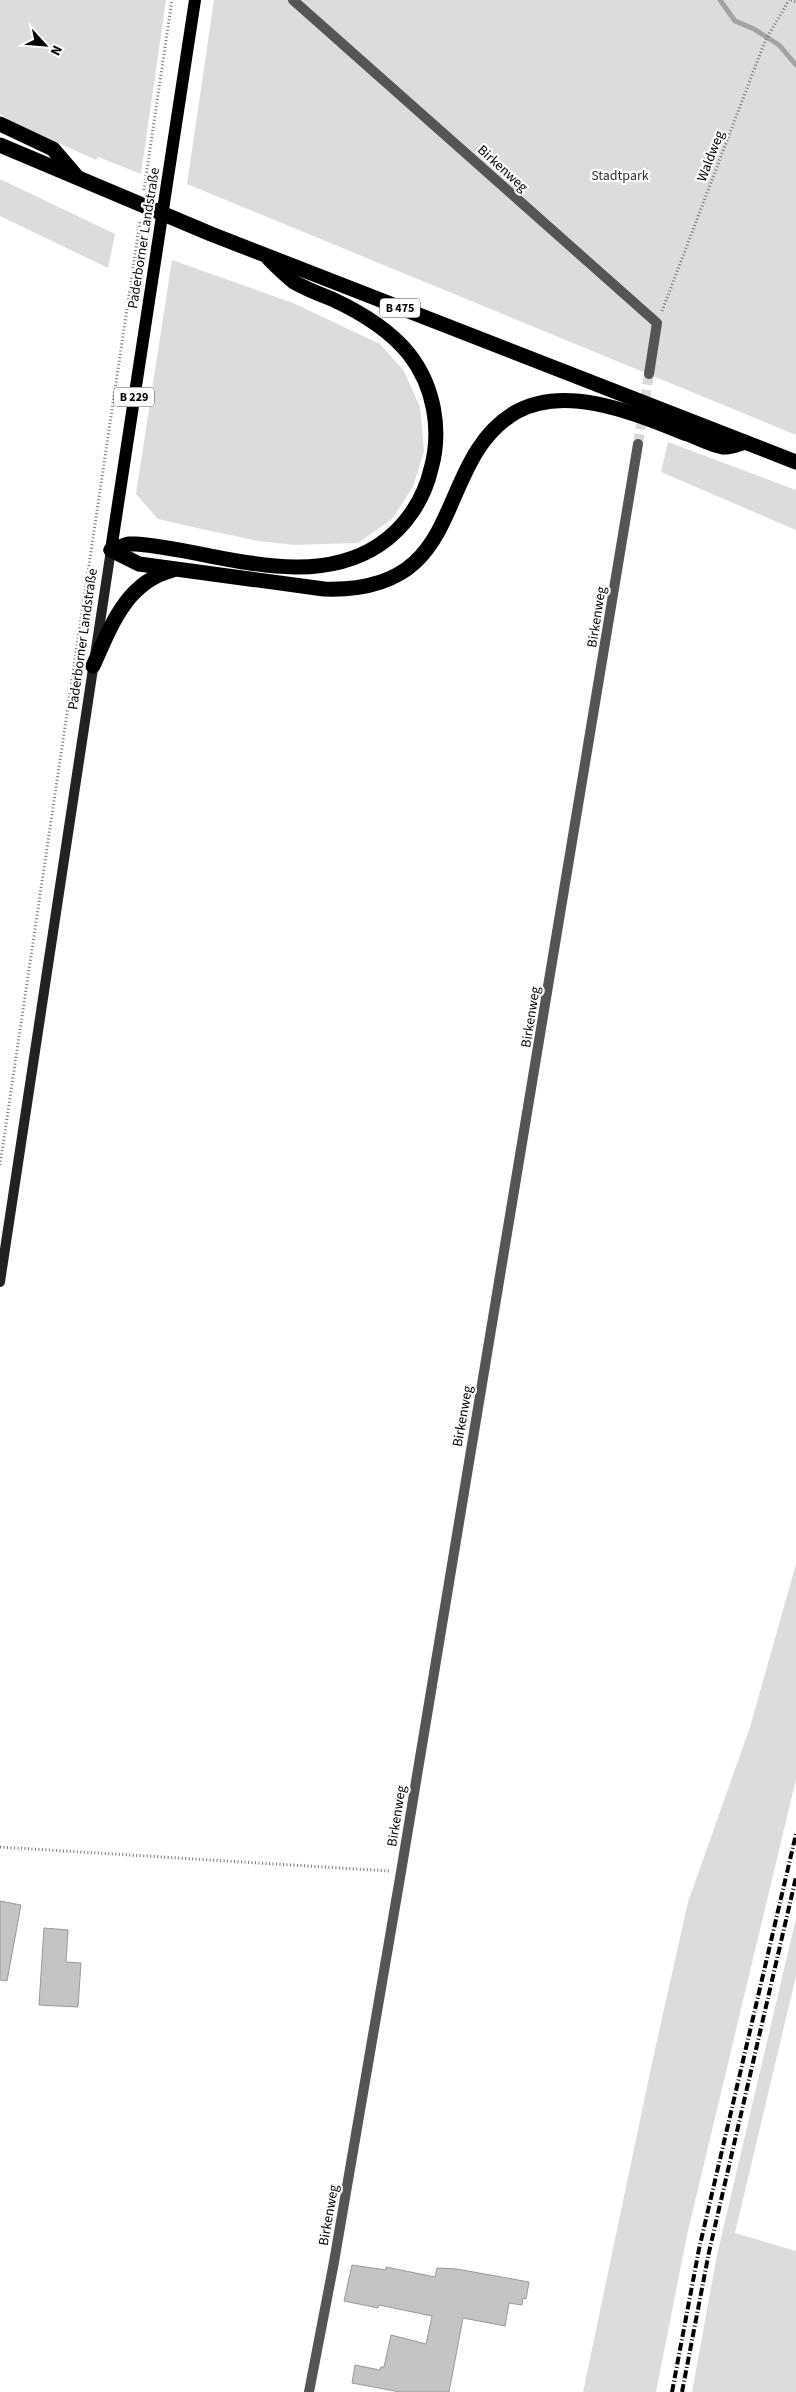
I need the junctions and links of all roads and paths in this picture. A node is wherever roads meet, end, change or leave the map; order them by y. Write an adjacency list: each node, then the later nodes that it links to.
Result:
1 (172, 0): 9 (path)
2 (195, 0): 17 (main road, Paderborner Landstraße / B 229)
3 (293, 0): 12 (street, Birkenweg)
4 (790, 0): 5 (path, Waldweg); 12 (path, Waldweg)
5 (796, 2)
6 (0, 124): 8 (highway)
7 (0, 145): 8 (highway, B 475)
8 (78, 178): 11 (highway, B 475)
9 (143, 197)
10 (140, 217): 20 (path)
11 (264, 254): 14 (highway, B 475); 17 (highway)
12 (657, 324): 13 (street)
13 (650, 374)
14 (745, 442): 16 (highway, B 475); 18 (highway)
15 (638, 444): 23 (street, Birkenweg)
16 (796, 462)
17 (110, 550): 18 (highway); 19 (main road, Paderborner Landstraße)
18 (177, 569): 19 (highway)
19 (93, 666): 21 (main road, Paderborner Landstraße)
20 (0, 1165)
21 (0, 1282)
22 (0, 1847): 23 (path)
23 (401, 1872): 24 (street, Birkenweg)
24 (308, 2392)

